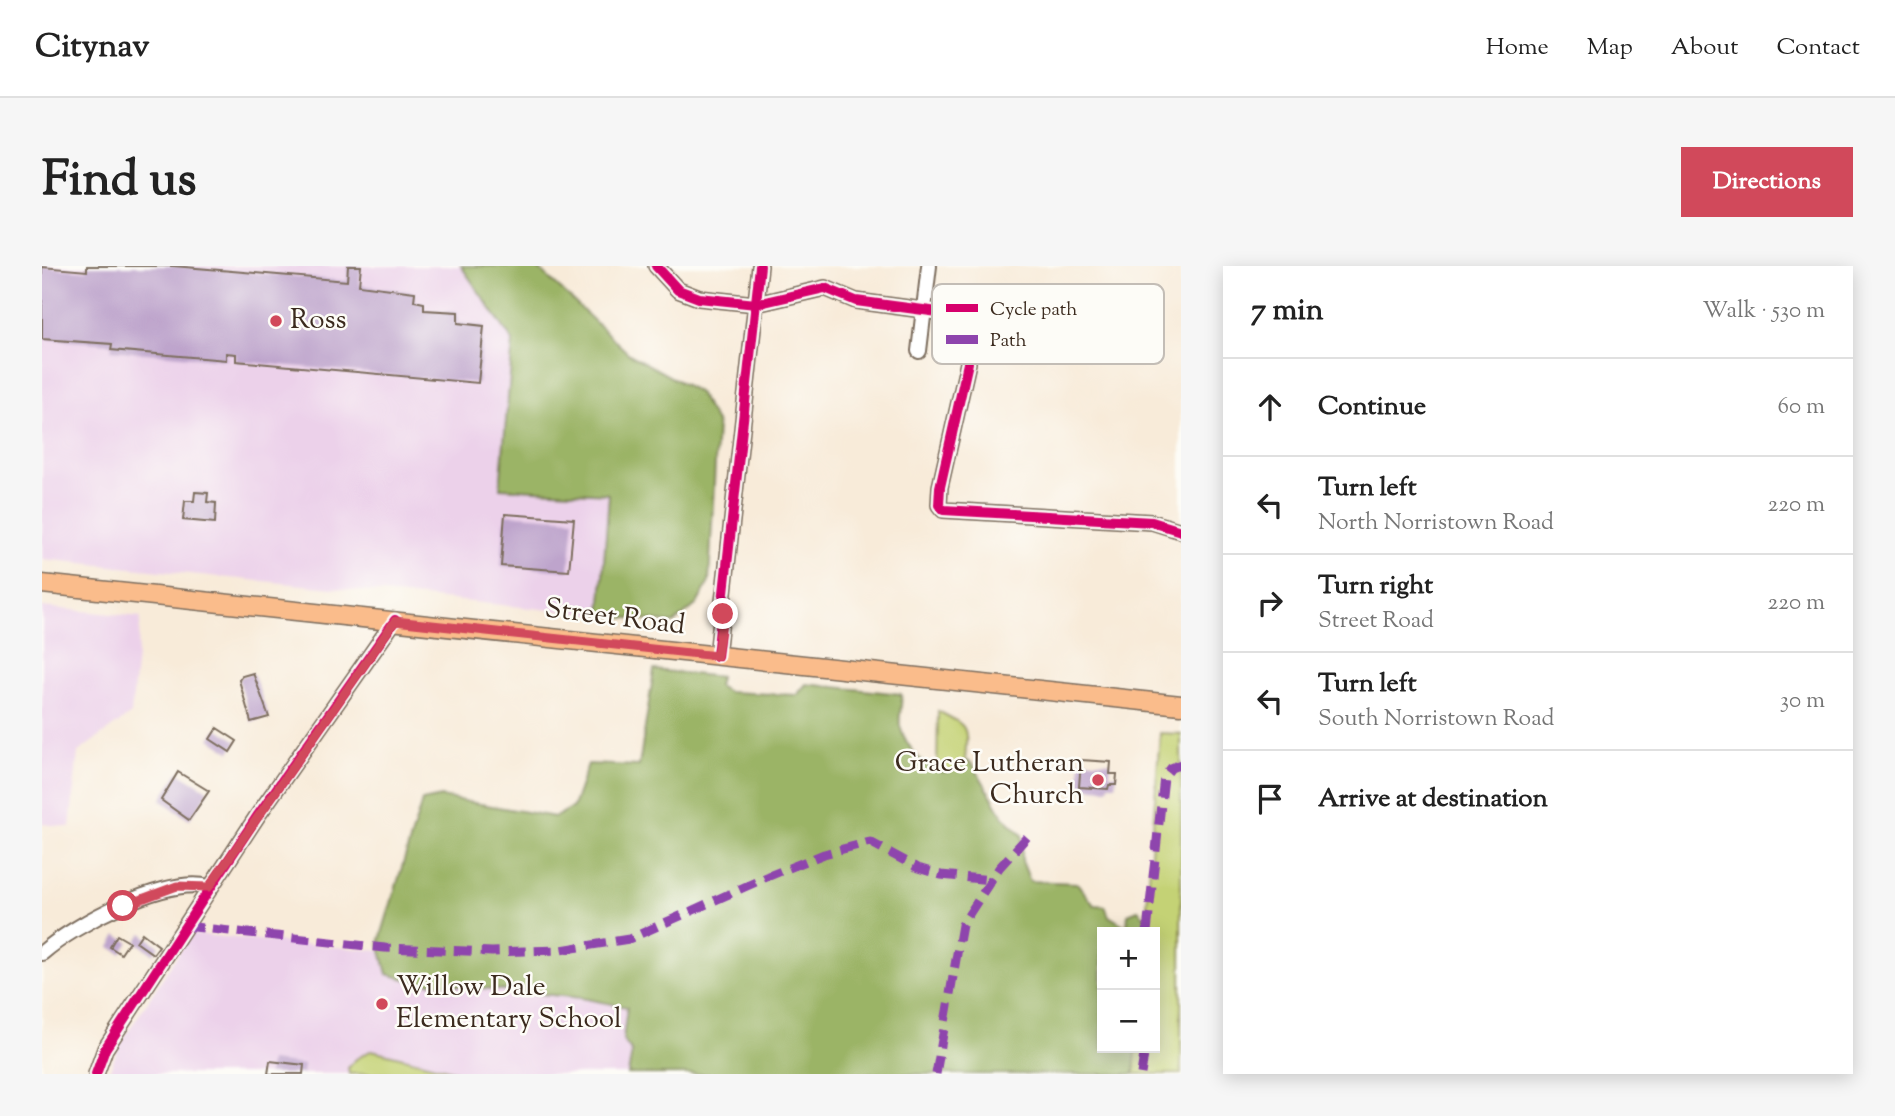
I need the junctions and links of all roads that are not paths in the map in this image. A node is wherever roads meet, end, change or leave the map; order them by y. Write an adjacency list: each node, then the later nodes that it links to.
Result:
1 (656, 266): 4 (street)
2 (760, 266): 4 (street)
3 (929, 266): 5 (street)
4 (755, 304): 5 (street); 12 (street)
5 (922, 311): 6 (street); 7 (street)
6 (932, 312)
7 (919, 351)
8 (968, 364): 9 (street)
9 (1181, 531)
10 (42, 584): 11 (main road, Street Road)
11 (395, 621): 12 (main road, Street Road); 14 (street)
12 (717, 656): 13 (main road, Street Road)
13 (1181, 705)
14 (209, 887): 15 (street); 16 (street)
15 (42, 953)
16 (96, 1074)

